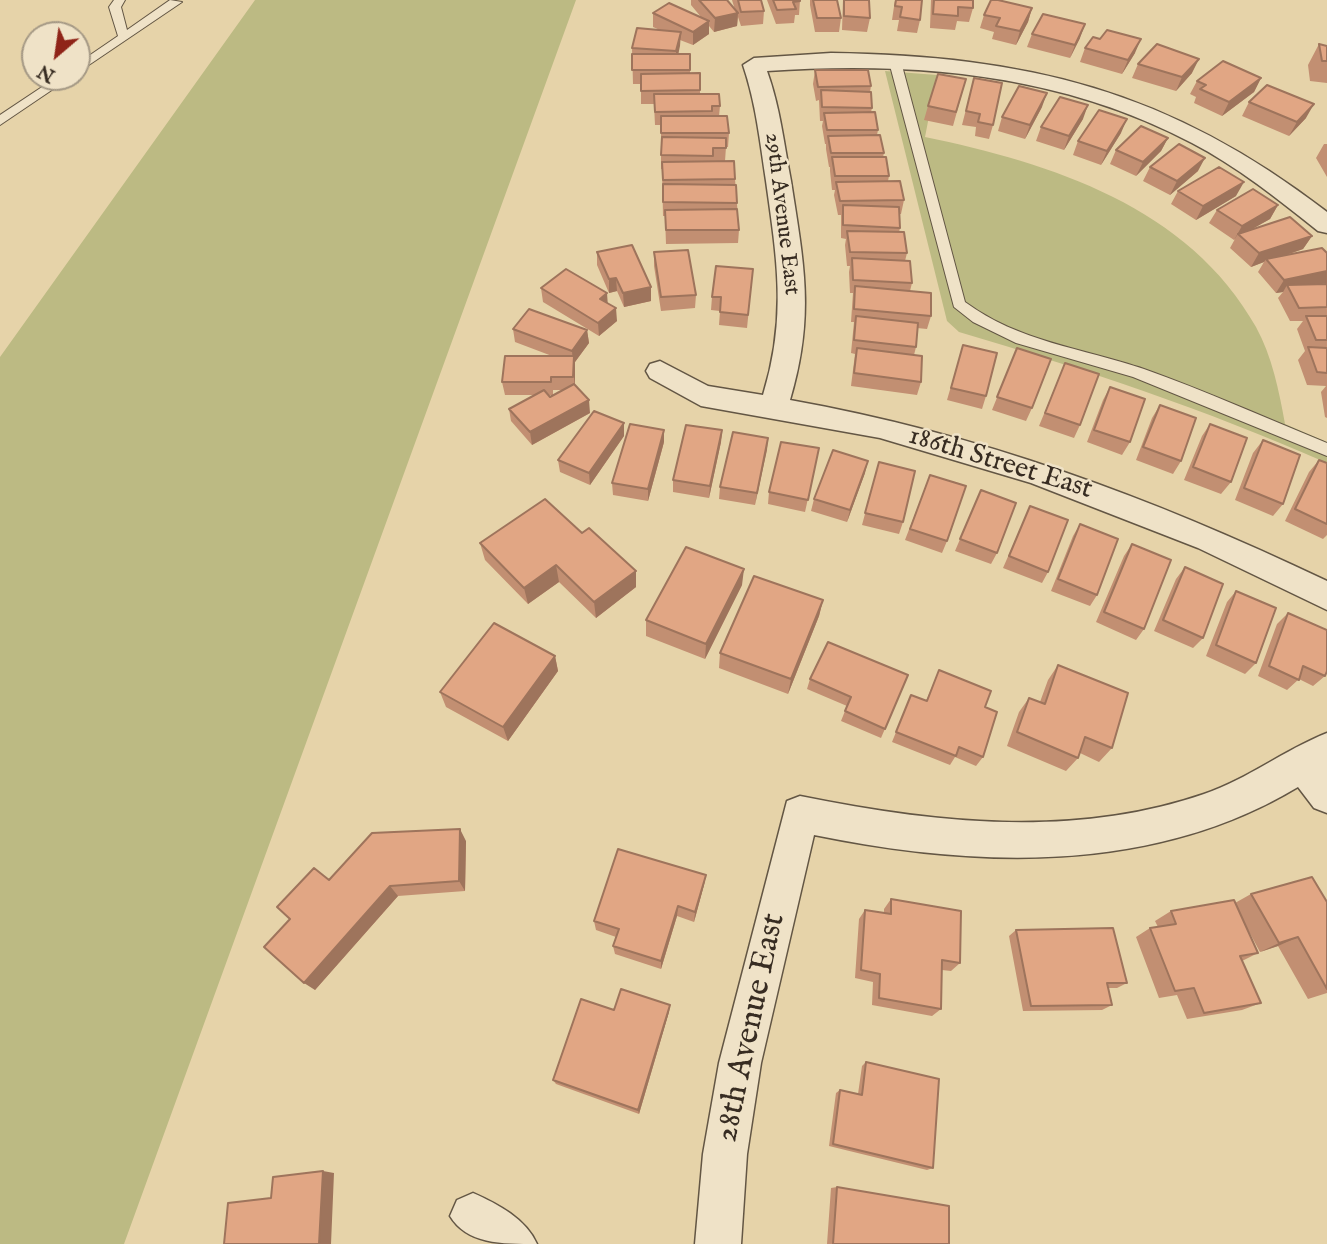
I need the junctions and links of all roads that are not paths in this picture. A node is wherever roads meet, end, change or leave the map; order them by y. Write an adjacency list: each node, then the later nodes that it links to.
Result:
1 (120, 0): 3 (lane)
2 (175, 0): 3 (lane)
3 (124, 37): 5 (lane)
4 (894, 58): 8 (street); 10 (street, 29th Avenue East); 11 (lane)
5 (91, 59)
6 (44, 91): 7 (lane)
7 (0, 121)
8 (1327, 225)
9 (660, 371): 10 (street, 186th Street East)
10 (774, 405): 12 (street, 186th Street East)
11 (1327, 450)
12 (1327, 596)
13 (1315, 758): 14 (street); 17 (street, 28th Avenue East)
14 (1327, 796)
15 (473, 1216): 16 (street)
16 (514, 1244)
17 (718, 1244)

